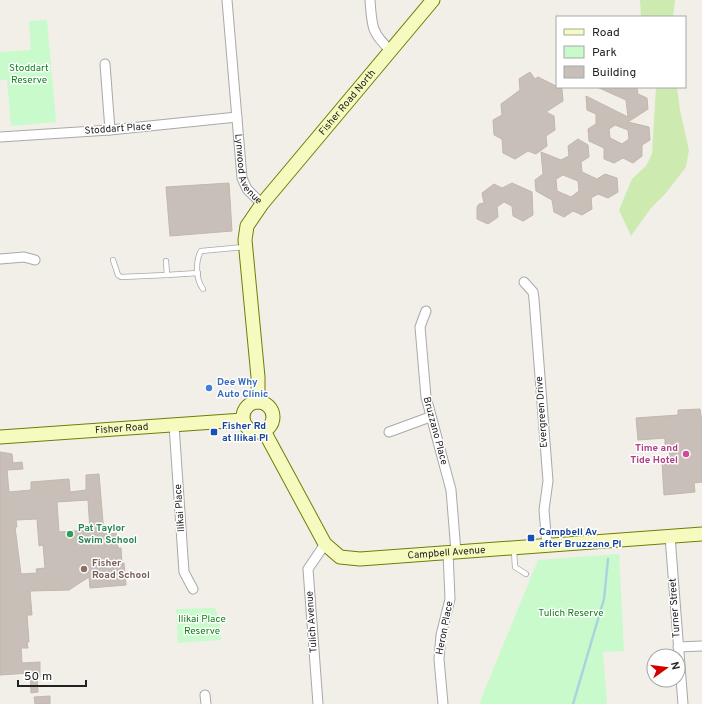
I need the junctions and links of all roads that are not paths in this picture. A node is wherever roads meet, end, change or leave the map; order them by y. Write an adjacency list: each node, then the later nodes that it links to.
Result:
1 (228, 0): 6 (street, Lynwood Avenue)
2 (370, 0): 4 (street)
3 (433, 0): 4 (main road, Fisher Road North)
4 (390, 50): 9 (main road, Fisher Road North)
5 (105, 64): 7 (street)
6 (237, 117): 7 (street, Stoddart Place); 9 (street, Lynwood Avenue)
7 (110, 130): 8 (street, Stoddart Place)
8 (0, 138)
9 (262, 204): 10 (main road, Lynwood Avenue)
10 (246, 247): 15 (lane); 20 (main road, Lynwood Avenue)
11 (0, 259): 12 (street)
12 (35, 260)
13 (113, 260): 16 (lane)
14 (166, 261): 16 (lane)
15 (198, 273): 16 (lane); 18 (lane)
16 (167, 275)
17 (524, 282): 30 (street, Evergreen Drive)
18 (202, 289)
19 (426, 311): 21 (street, Bruzzano Place)
20 (258, 402): 22 (main road); 24 (main road)
21 (430, 417): 25 (street); 32 (street, Bruzzano Place)
22 (243, 420): 23 (main road, Fisher Road); 24 (main road)
23 (174, 425): 26 (main road, Fisher Road); 34 (street, Ilikai Place)
24 (264, 431): 29 (main road, Campbell Avenue)
25 (389, 432)
26 (0, 437)
27 (702, 534): 28 (main road, Campbell Avenue)
28 (670, 536): 30 (main road, Campbell Avenue); 36 (street, Turner Street)
29 (325, 544): 32 (main road, Campbell Avenue); 37 (street, Tulich Avenue)
30 (547, 546): 31 (main road, Campbell Avenue)
31 (514, 548): 32 (main road, Campbell Avenue); 33 (lane)
32 (452, 552): 38 (street, Heron Place)
33 (526, 574)
34 (193, 589)
35 (702, 646): 36 (street)
36 (678, 647): 39 (street, Turner Street)
37 (318, 704)
38 (443, 704)
39 (682, 704)

